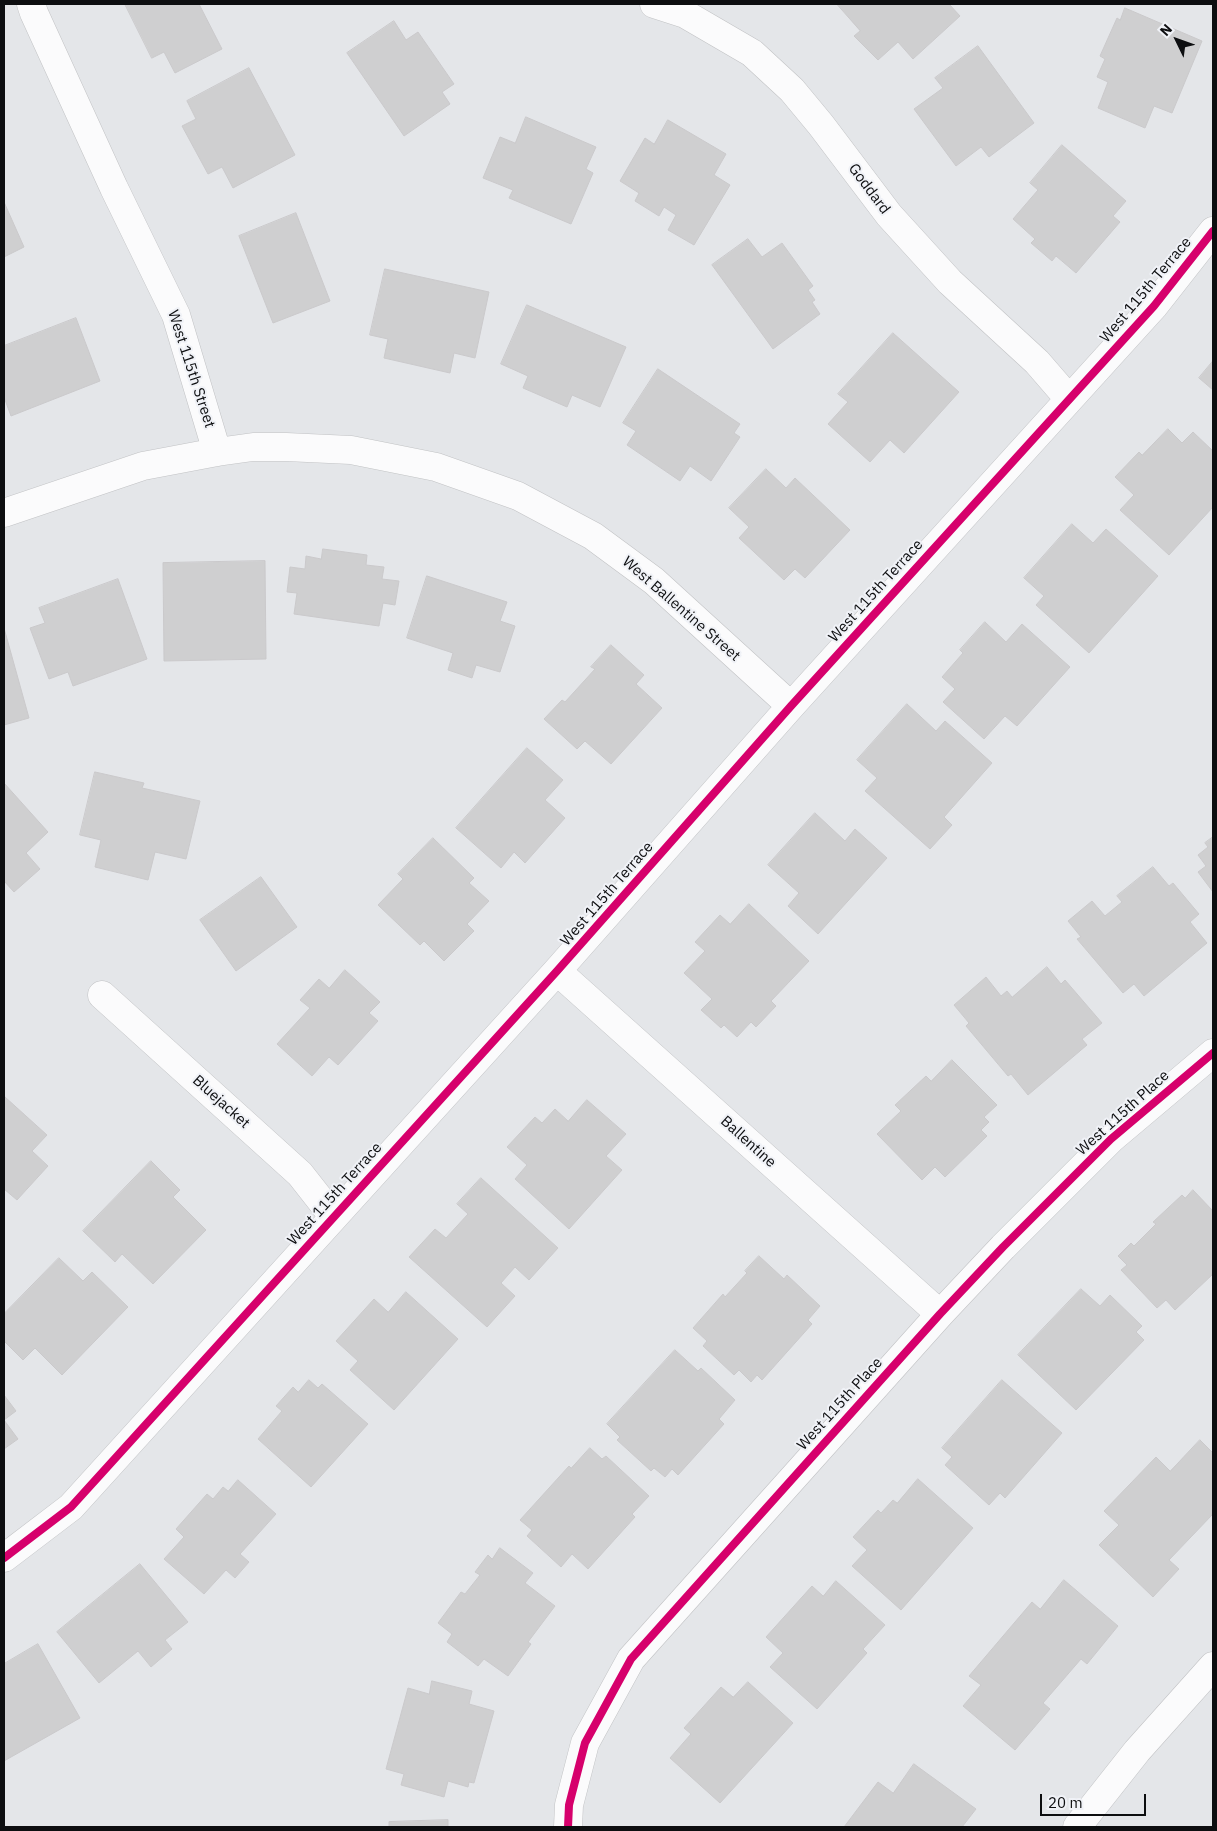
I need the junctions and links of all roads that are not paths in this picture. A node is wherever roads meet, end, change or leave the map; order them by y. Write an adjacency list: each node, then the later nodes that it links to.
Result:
1 (31, 4): 5 (street, West 115th Street)
2 (654, 4): 4 (street, Goddard)
3 (1213, 231): 4 (street, West 115th Terrace)
4 (1069, 399): 7 (street, West 115th Terrace)
5 (218, 452): 6 (street); 7 (street, West Ballentine Street)
6 (4, 513)
7 (791, 706): 8 (street, West 115th Terrace)
8 (557, 971): 11 (street, West 115th Terrace); 12 (street, Ballentine)
9 (102, 995): 11 (street, Bluejacket)
10 (1213, 1053): 12 (street, West 115th Place)
11 (333, 1216): 13 (street, West 115th Terrace)
12 (940, 1314): 15 (street, West 115th Place)
13 (4, 1558)
14 (1213, 1666): 16 (street)
15 (568, 1827)
16 (1076, 1827)

